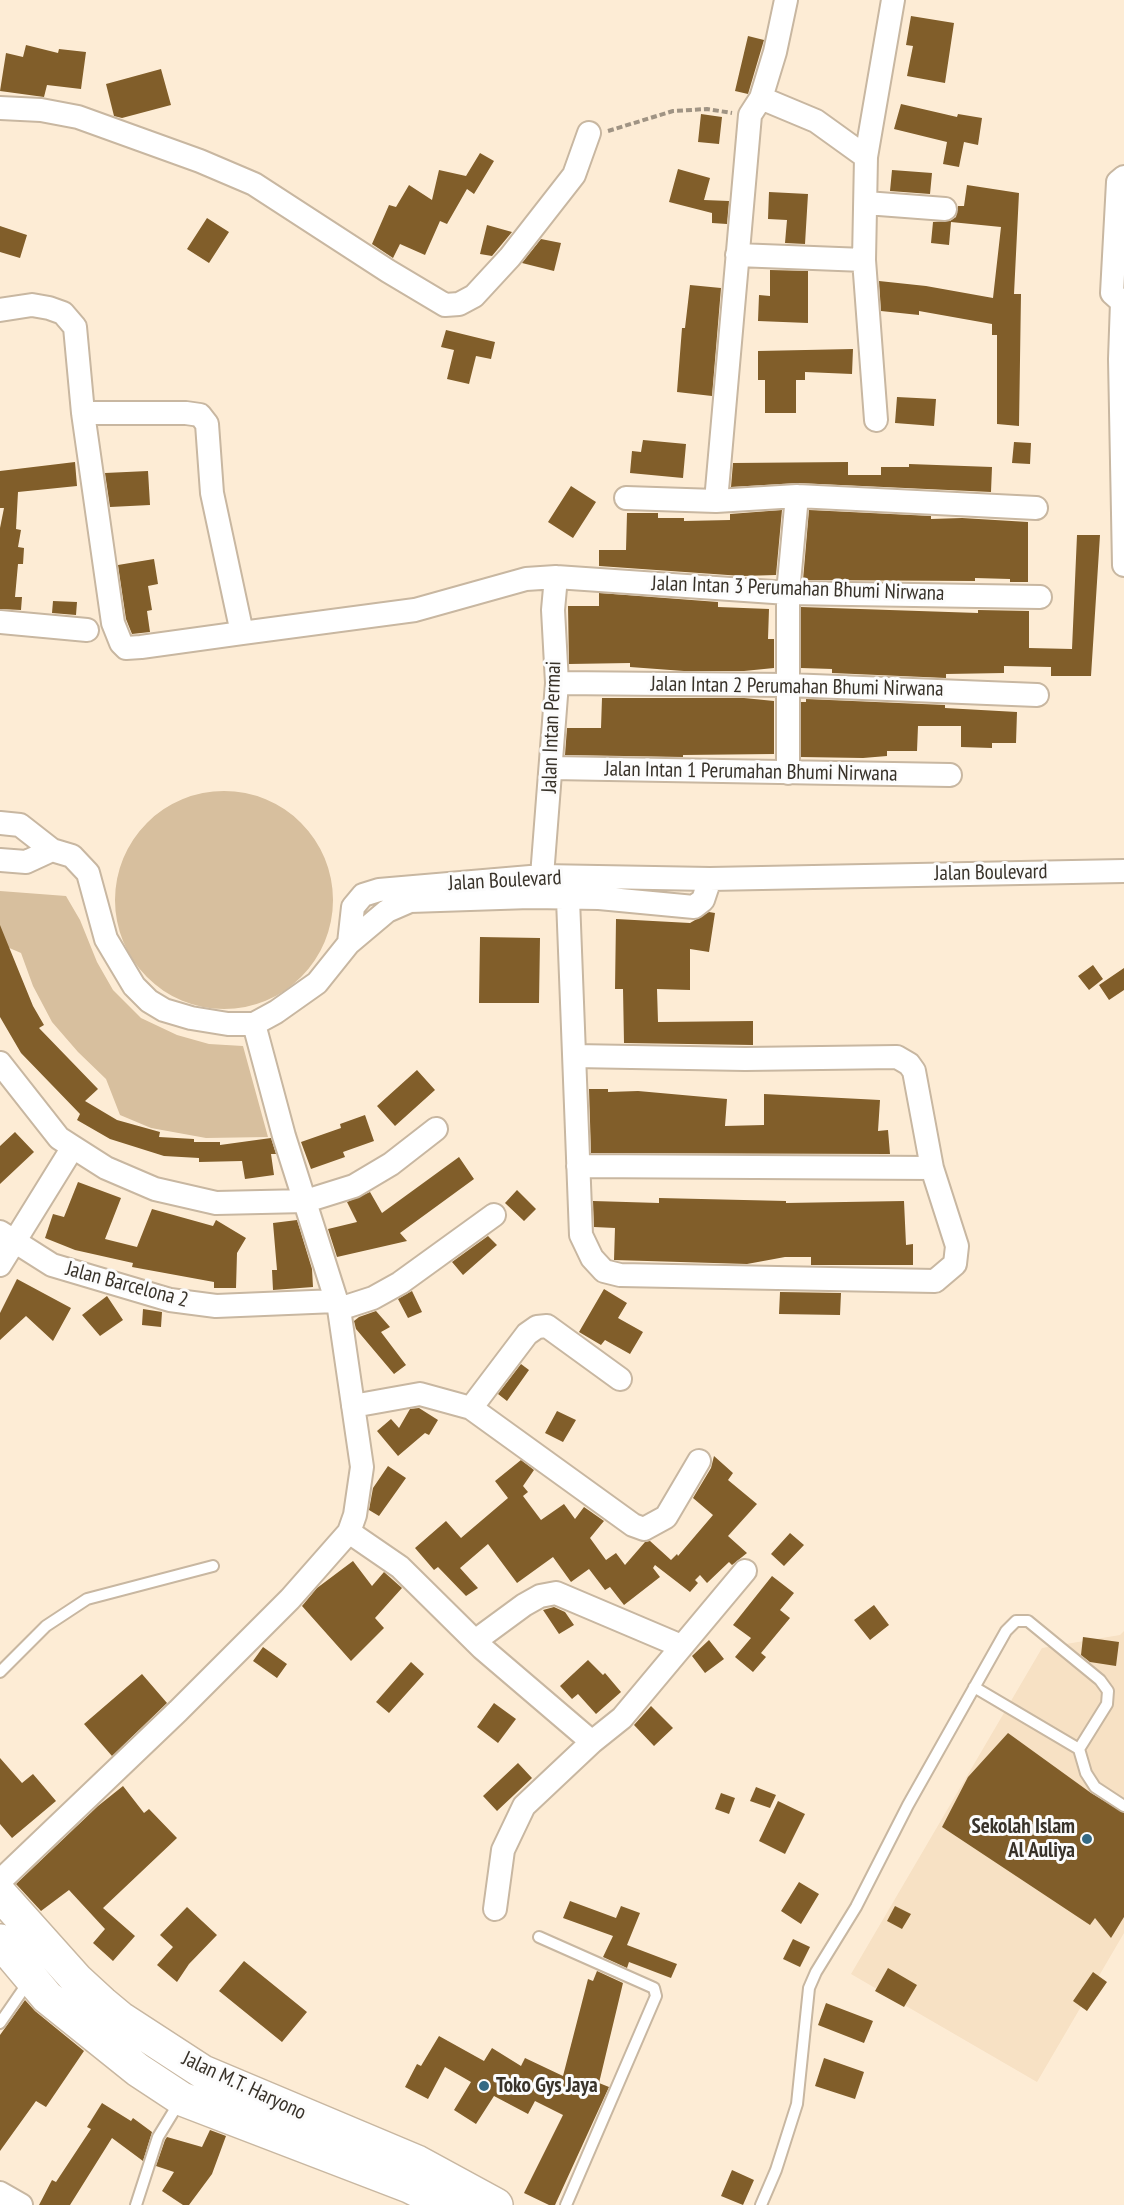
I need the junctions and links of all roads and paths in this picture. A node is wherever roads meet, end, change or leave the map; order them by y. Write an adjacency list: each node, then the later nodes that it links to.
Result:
1 (786, 0): 3 (street)
2 (893, 0): 6 (street)
3 (755, 107): 5 (path); 6 (street); 10 (street)
4 (0, 108): 5 (street)
5 (589, 134)
6 (866, 157): 8 (street)
7 (1121, 180): 12 (street)
8 (866, 203): 9 (street); 11 (street)
9 (945, 209)
10 (737, 255): 11 (street); 18 (street)
11 (864, 260): 15 (street)
12 (1123, 302): 20 (street)
13 (0, 310): 14 (street)
14 (83, 413): 26 (street); 26 (street, Jalan Intan 3 Perumahan Bhumi Nirwana)
15 (876, 420)
16 (797, 496): 18 (street); 19 (street); 22 (street)
17 (626, 498): 18 (street)
18 (716, 501)
19 (1036, 508)
20 (1124, 565)
21 (556, 577): 22 (street, Jalan Intan 3 Perumahan Bhumi Nirwana); 26 (street, Jalan Intan 3 Perumahan Bhumi Nirwana); 27 (street, Jalan Intan Permai)
22 (788, 593): 23 (street, Jalan Intan 3 Perumahan Bhumi Nirwana); 28 (street)
23 (1040, 597)
24 (0, 622): 25 (street)
25 (87, 630)
26 (242, 633)
27 (557, 683): 28 (street, Jalan Intan 2 Perumahan Bhumi Nirwana); 30 (street, Jalan Intan Permai)
28 (788, 685): 29 (street, Jalan Intan 2 Perumahan Bhumi Nirwana); 31 (street)
29 (1037, 695)
30 (552, 768): 31 (street, Jalan Intan 1 Perumahan Bhumi Nirwana); 37 (street, Jalan Intan Permai)
31 (788, 773): 32 (street, Jalan Intan 1 Perumahan Bhumi Nirwana)
32 (950, 775)
33 (10, 824): 34 (street)
34 (52, 850): 35 (street); 41 (street)
35 (0, 860)
36 (1124, 871): 38 (street, Jalan Boulevard)
37 (542, 876): 38 (street, Jalan Boulevard); 40 (street, Jalan Boulevard)
38 (710, 879): 39 (street)
39 (568, 899): 40 (street); 42 (street)
40 (349, 943): 41 (street)
41 (254, 1024): 48 (street)
42 (575, 1056): 46 (street); 47 (street)
43 (0, 1064): 45 (street)
44 (436, 1129): 48 (street)
45 (73, 1147): 48 (street); 50 (street)
46 (578, 1166): 47 (street); 47 (street)
47 (932, 1168)
48 (306, 1201): 52 (street)
49 (495, 1215): 52 (street, Jalan Barcelona 2)
50 (7, 1237): 51 (street); 52 (street, Jalan Barcelona 2)
51 (0, 1265)
52 (338, 1305): 54 (street)
53 (620, 1379): 55 (street)
54 (353, 1406): 55 (street); 57 (street)
55 (471, 1408): 56 (street)
56 (699, 1461)
57 (349, 1532): 60 (street); 67 (street)
58 (213, 1566): 62 (lane)
59 (745, 1571): 61 (street)
60 (475, 1641): 61 (street); 64 (street)
61 (681, 1646): 64 (street)
62 (0, 1672)
63 (974, 1687): 65 (lane); 65 (lane); 82 (lane)
64 (592, 1742): 69 (street)
65 (1079, 1749): 66 (lane)
66 (1124, 1806)
67 (0, 1881)
68 (0, 1894): 75 (highway, Jalan M.T. Haryono)
69 (495, 1909)
70 (539, 1937): 81 (lane)
71 (0, 1941): 72 (highway, Jalan M.T. Haryono)
72 (31, 1977): 73 (lane); 74 (highway, Jalan M.T. Haryono)
73 (0, 2023)
74 (182, 2099): 75 (highway, Jalan M.T. Haryono); 78 (lane)
75 (413, 2174): 79 (highway, Jalan M.T. Haryono); 80 (highway, Jalan M.T. Haryono)
76 (0, 2193): 77 (street)
77 (21, 2205)
78 (136, 2205)
79 (447, 2205)
80 (496, 2205)
81 (566, 2205)
82 (761, 2205)

